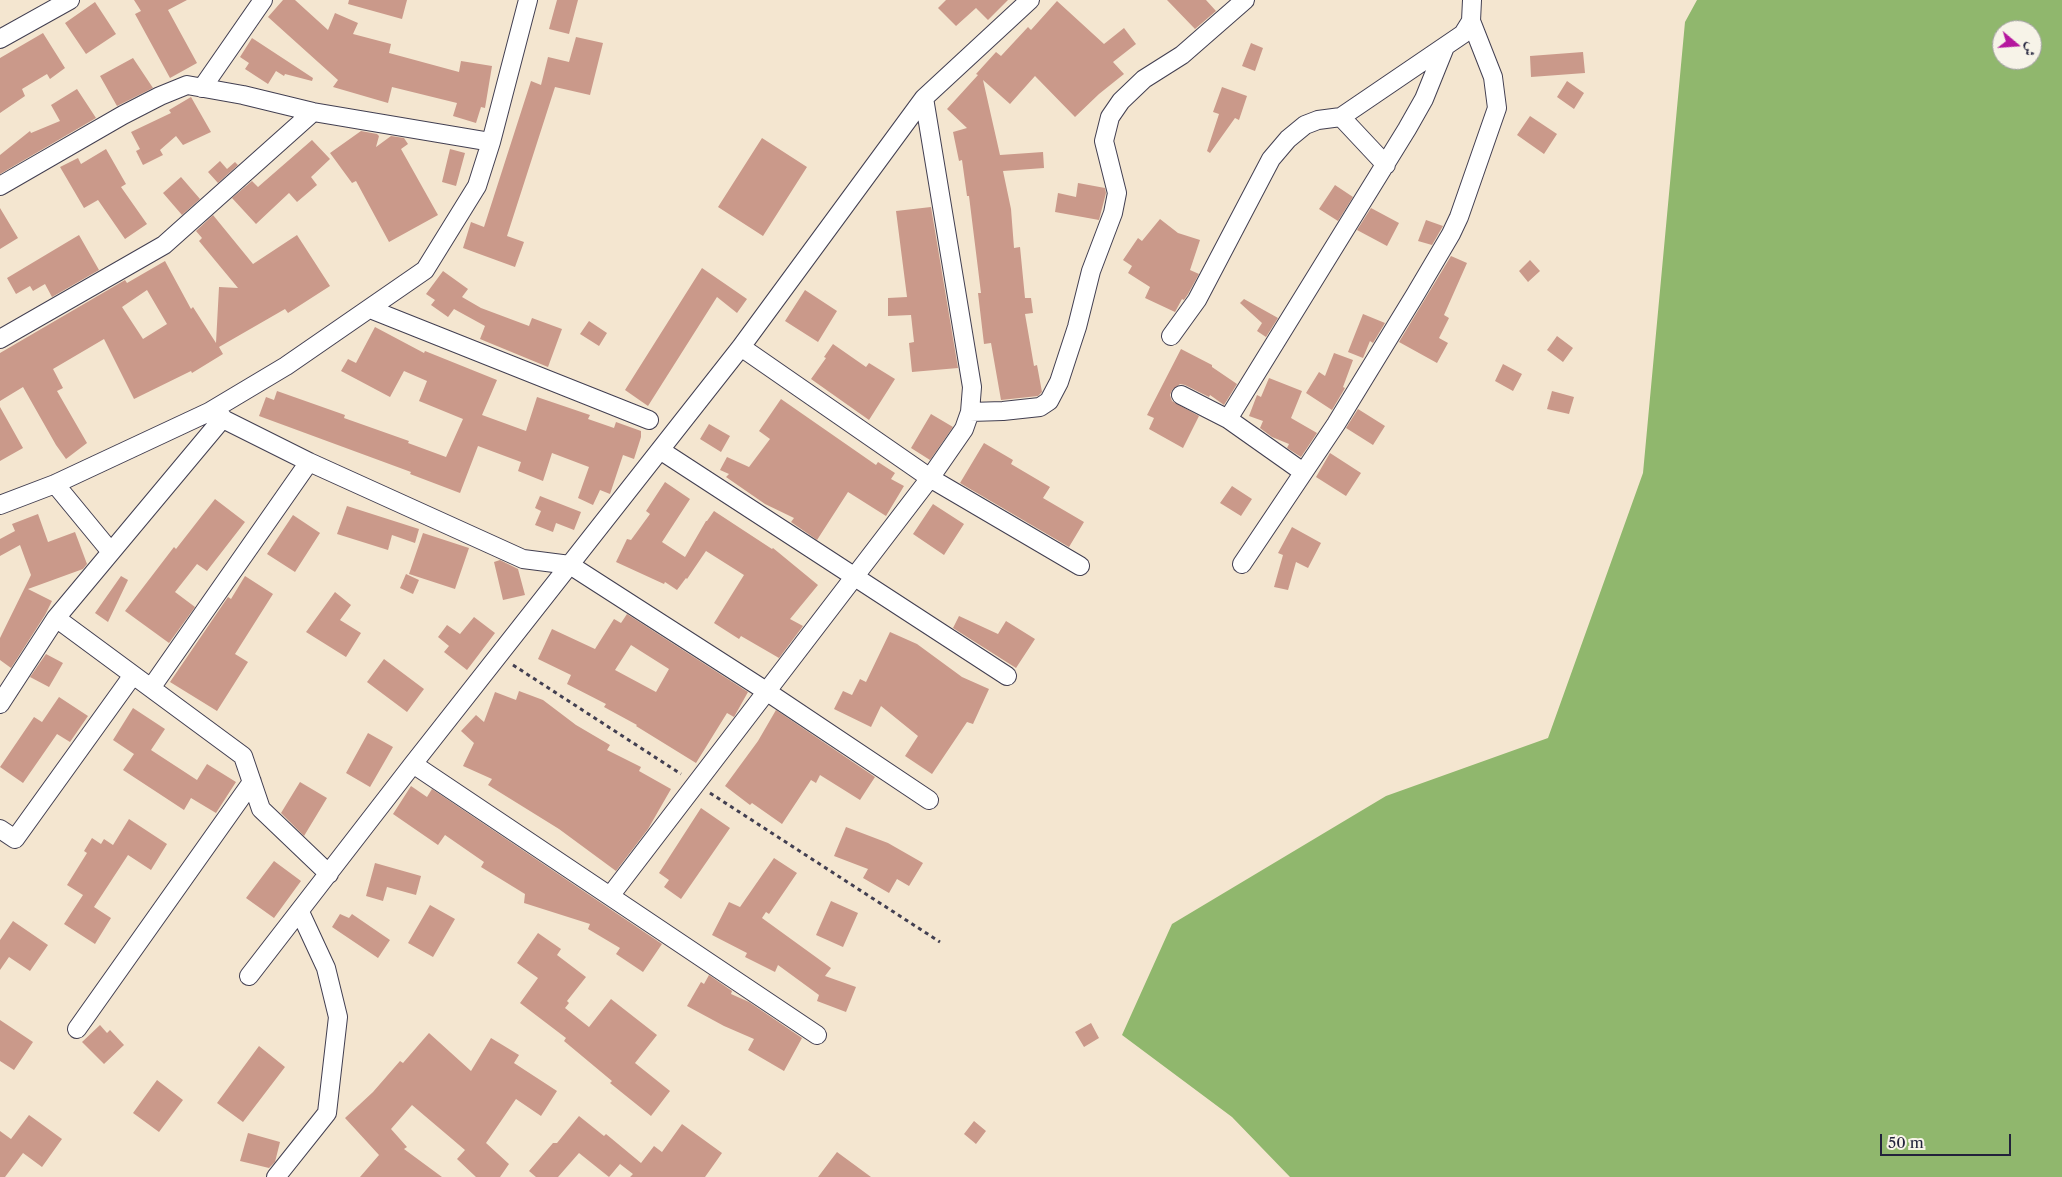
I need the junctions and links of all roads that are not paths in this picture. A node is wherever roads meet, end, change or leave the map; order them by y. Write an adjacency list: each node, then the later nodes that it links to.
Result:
1 (70, 0): 8 (street)
2 (263, 0): 10 (street)
3 (528, 0): 14 (street)
4 (1030, 0): 11 (street)
5 (1245, 0): 22 (street)
6 (1472, 0): 7 (street)
7 (1470, 21): 9 (street); 28 (street)
8 (0, 38)
9 (1445, 47): 13 (street); 15 (street)
10 (202, 88): 12 (street); 16 (street)
11 (924, 98): 20 (street); 22 (street)
12 (313, 112): 14 (street); 19 (street)
13 (1342, 117): 15 (street); 18 (street)
14 (491, 142): 17 (street)
15 (1386, 165): 24 (street)
16 (0, 186)
17 (370, 309): 23 (street); 25 (street)
18 (1171, 336)
19 (0, 339)
20 (741, 347): 26 (street); 29 (street)
21 (1181, 395): 24 (street)
22 (970, 412): 29 (street)
23 (216, 415): 27 (street); 30 (street); 32 (street)
24 (1228, 419): 28 (street)
25 (649, 420)
26 (660, 450): 34 (street); 36 (street)
27 (309, 462): 34 (street); 40 (street)
28 (1303, 472): 33 (street)
29 (930, 478): 35 (street); 36 (street)
30 (55, 484): 31 (street); 32 (street)
31 (0, 506)
32 (111, 552): 37 (street)
33 (1242, 564)
34 (570, 565): 41 (street); 43 (street)
35 (1080, 566)
36 (854, 576): 39 (street); 41 (street)
37 (56, 618): 38 (street); 42 (street)
38 (133, 675): 40 (street); 46 (street)
39 (1007, 676)
40 (151, 688): 44 (street)
41 (766, 691): 45 (street); 48 (street)
42 (0, 704)
43 (413, 764): 47 (street); 48 (street)
44 (252, 782): 47 (street); 51 (street)
45 (929, 800)
46 (0, 829)
47 (329, 874): 49 (street)
48 (610, 896): 52 (street)
49 (300, 912): 50 (street); 53 (street)
50 (249, 976)
51 (77, 1028)
52 (817, 1035)
53 (276, 1177)

